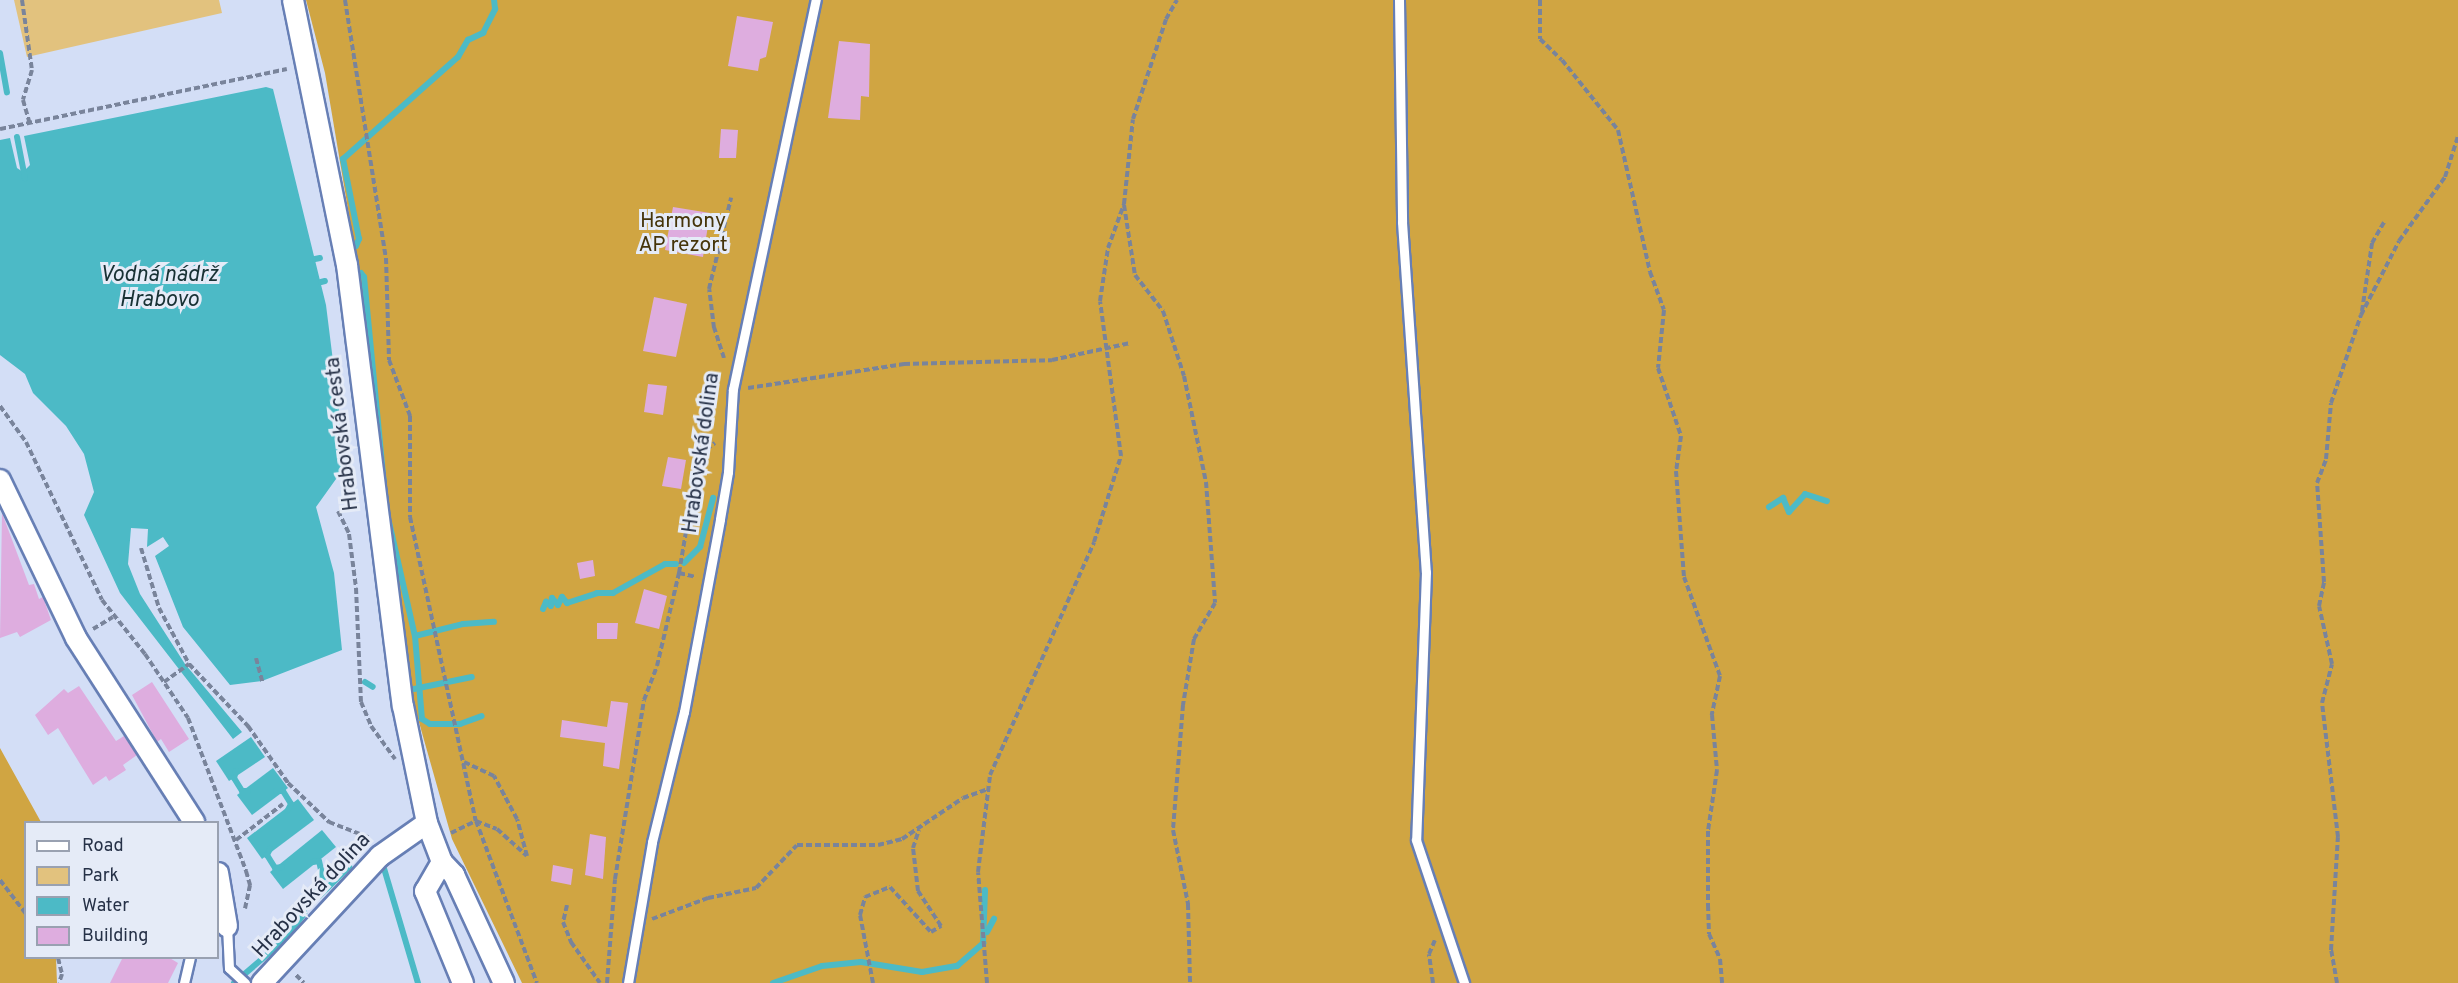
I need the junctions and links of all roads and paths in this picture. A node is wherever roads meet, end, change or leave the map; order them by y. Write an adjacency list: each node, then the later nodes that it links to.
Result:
1 (22, 0): 9 (path)
2 (293, 0): 8 (street, Hrabovská cesta)
3 (345, 0): 28 (path)
4 (816, 0): 18 (lane, Hrabovská dolina)
5 (1177, 0): 13 (path)
6 (1399, 0): 45 (lane)
7 (1540, 0): 65 (path)
8 (307, 65): 9 (path); 29 (street, Hrabovská cesta)
9 (30, 124): 10 (path)
10 (0, 129)
11 (2458, 136): 15 (path)
12 (731, 198): 18 (path)
13 (1124, 204): 17 (path); 62 (path)
14 (2384, 222): 15 (path)
15 (2361, 315): 66 (path)
16 (1130, 343): 17 (path)
17 (1108, 349): 18 (path); 30 (path)
18 (734, 386): 20 (lane, Hrabovská dolina)
19 (0, 406): 27 (path)
20 (728, 432): 46 (lane, Hrabovská dolina); 58 (path)
21 (0, 480): 34 (street)
22 (338, 511): 29 (path)
23 (141, 548): 25 (path)
24 (256, 658): 26 (path)
25 (189, 664): 27 (path); 32 (path)
26 (262, 681)
27 (164, 682): 38 (path)
28 (464, 762): 35 (path); 35 (path)
29 (417, 775): 37 (street, Hrabovská cesta)
30 (988, 789): 36 (path); 61 (path)
31 (295, 797): 32 (path)
32 (302, 797): 39 (path)
33 (284, 804): 38 (path)
34 (193, 821)
35 (477, 821): 37 (path); 56 (path)
36 (919, 830): 46 (path); 60 (path)
37 (431, 831): 39 (street, Hrabovská dolina); 40 (street, Hrabovská cesta)
38 (236, 841): 47 (path)
39 (385, 852): 53 (street, Hrabovská dolina)
40 (442, 862): 54 (street); 55 (street, Hrabovská cesta)
41 (219, 879): 47 (street)
42 (0, 880): 44 (path)
43 (567, 905): 57 (path)
44 (24, 911)
45 (1444, 921): 63 (path); 64 (lane)
46 (637, 922): 59 (lane, Hrabovská dolina)
47 (227, 926): 52 (lane)
48 (58, 959): 50 (path)
49 (190, 959): 51 (lane)
50 (59, 983)
51 (184, 983)
52 (245, 983)
53 (262, 983)
54 (464, 983)
55 (504, 983)
56 (537, 983)
57 (600, 983)
58 (607, 983)
59 (628, 983)
60 (873, 983)
61 (987, 983)
62 (1190, 983)
63 (1433, 983)
64 (1464, 983)
65 (1722, 983)
66 (2337, 983)

